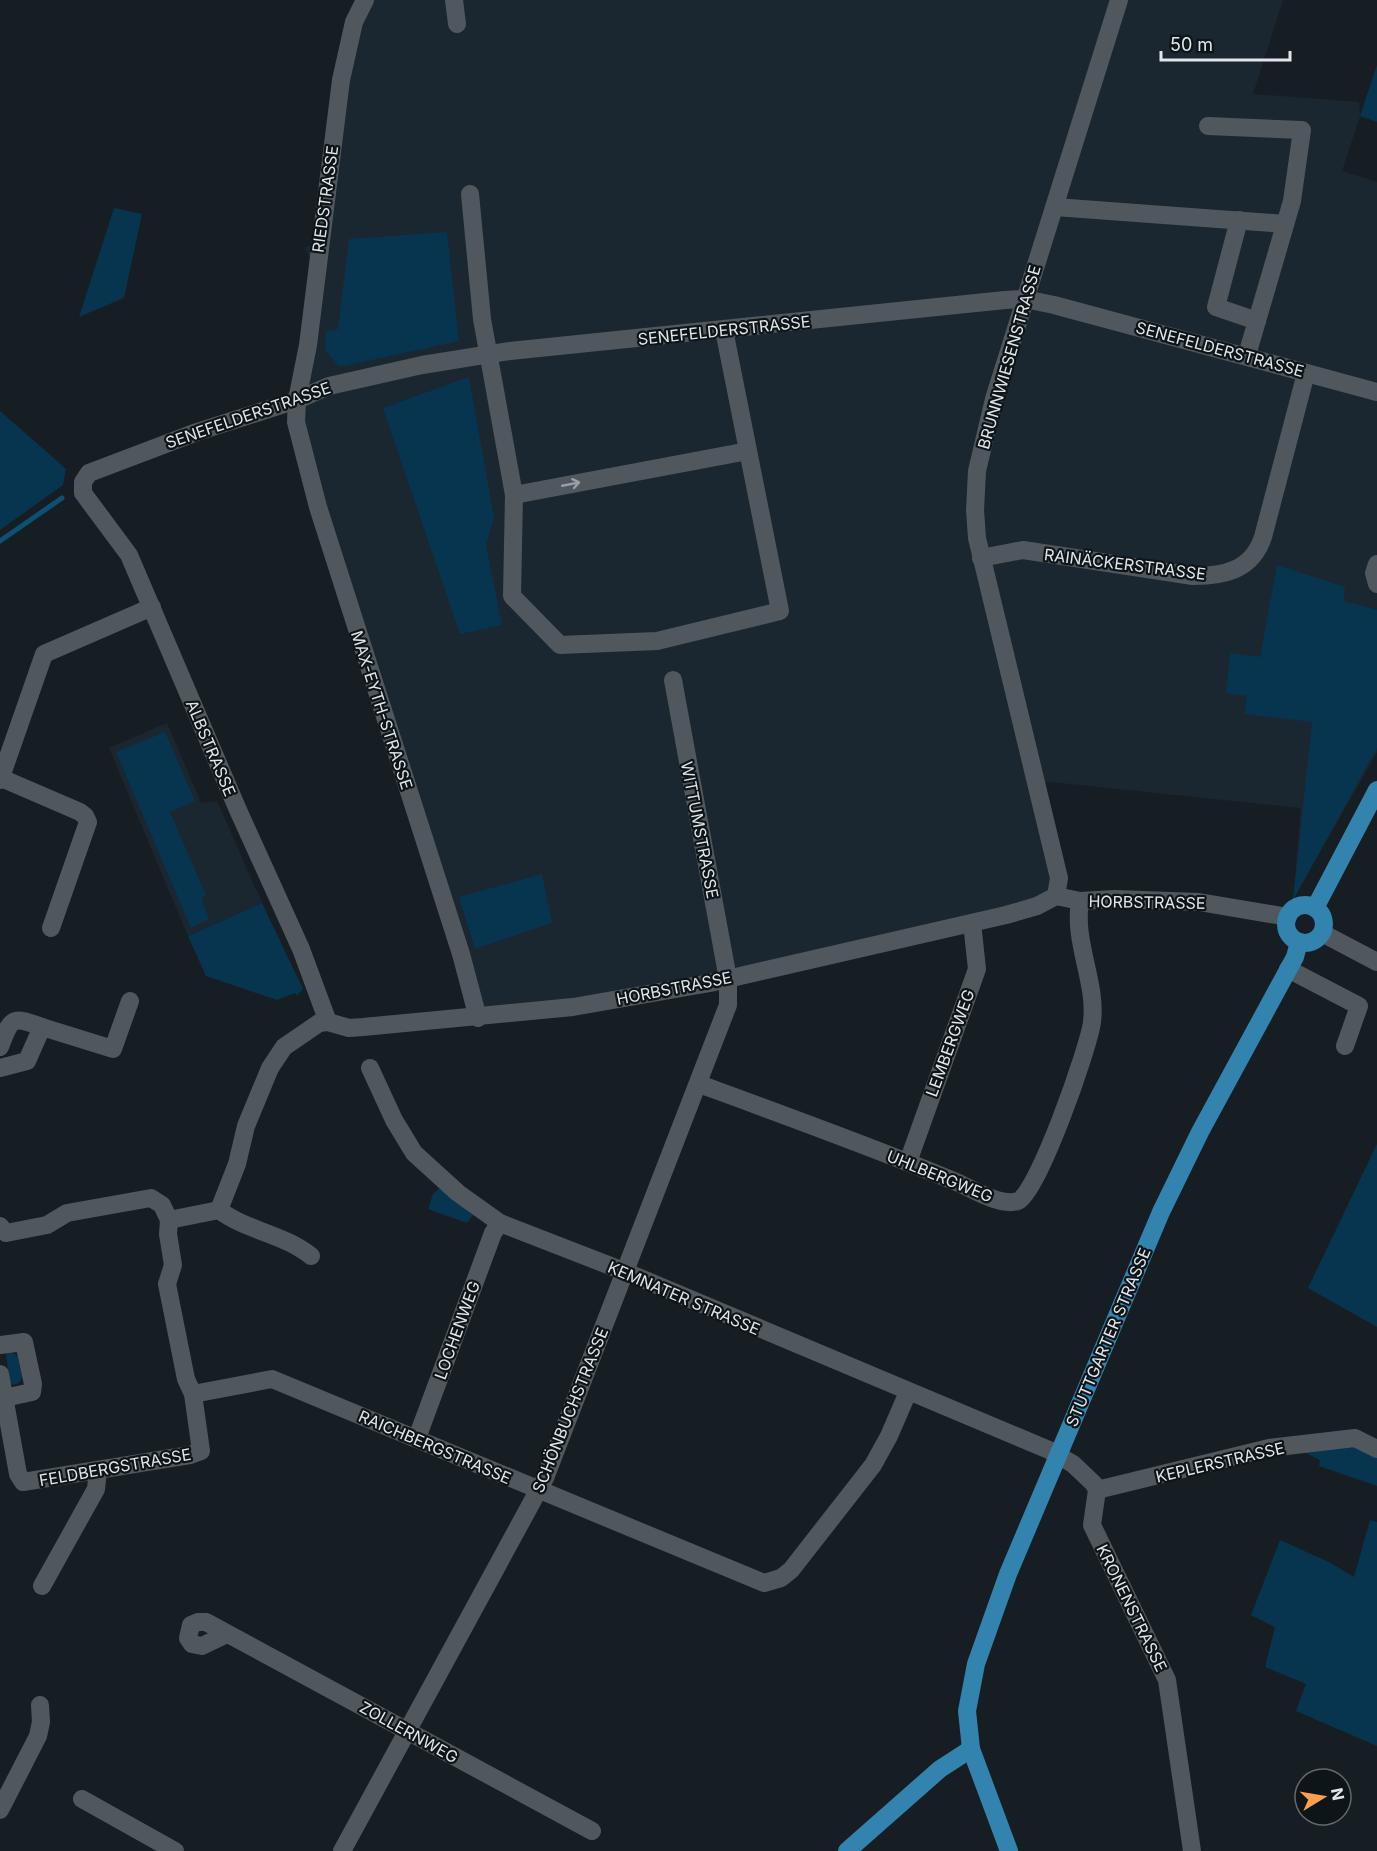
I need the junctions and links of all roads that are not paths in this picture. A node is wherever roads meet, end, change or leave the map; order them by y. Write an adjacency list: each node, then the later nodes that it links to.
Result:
1 (365, 0): 17 (street, RIEDSTRASSE)
2 (454, 0): 4 (street)
3 (1119, 0): 7 (street, BRUNNWIESENSTRASSE)
4 (457, 24)
5 (1208, 126): 9 (street)
6 (470, 194): 13 (street)
7 (1055, 207): 8 (street); 10 (street, BRUNNWIESENSTRASSE)
8 (1239, 220): 9 (street); 11 (street)
9 (1285, 224): 11 (street)
10 (1025, 299): 12 (street, SENEFELDERSTRASSE); 14 (street, SENEFELDERSTRASSE); 21 (street, BRUNNWIESENSTRASSE)
11 (1257, 321): 14 (street)
12 (724, 330): 13 (street, SENEFELDERSTRASSE); 18 (street)
13 (487, 354): 17 (street, SENEFELDERSTRASSE); 20 (street)
14 (1247, 355): 15 (street, SENEFELDERSTRASSE)
15 (1306, 373): 16 (street, SENEFELDERSTRASSE); 21 (street, RAINÄCKERSTRASSE)
16 (1377, 392)
17 (297, 400): 19 (street, SENEFELDERSTRASSE); 40 (street, MAX-EYTH-STRASSE)
18 (748, 451): 20 (street, one-way to 18); 20 (street)
19 (83, 482): 24 (street, ALBSTRASSE)
20 (514, 495)
21 (981, 558): 28 (street, BRUNNWIESENSTRASSE)
22 (1377, 564): 23 (street)
23 (1377, 584)
24 (152, 607): 26 (street); 41 (street, ALBSTRASSE)
25 (673, 680): 38 (street, WITTUMSTRASSE)
26 (0, 779): 33 (street)
27 (1377, 790): 30 (main road)
28 (1056, 896): 29 (street, HORBSTRASSE); 32 (street, HORBSTRASSE)
29 (1080, 900): 31 (street, HORBSTRASSE); 48 (street, UHLBERGWEG)
30 (1315, 908): 31 (main road); 34 (main road)
31 (1288, 917): 35 (main road)
32 (972, 923): 38 (street, HORBSTRASSE); 48 (street, LEMBERGWEG)
33 (51, 928)
34 (1322, 933): 35 (main road); 36 (street)
35 (1299, 942): 37 (main road, STUTTGARTER STRASSE)
36 (1377, 962)
37 (1288, 969): 43 (street); 62 (main road, STUTTGARTER STRASSE)
38 (728, 979): 40 (street, HORBSTRASSE); 47 (street, SCHÖNBUCHSTRASSE)
39 (130, 1001): 42 (street)
40 (478, 1018): 41 (street, HORBSTRASSE)
41 (323, 1019): 49 (street)
42 (42, 1027): 44 (street); 45 (street)
43 (1345, 1046)
44 (0, 1047)
45 (0, 1068)
46 (370, 1068): 51 (street, KEMNATER STRASSE)
47 (699, 1084): 48 (street, UHLBERGWEG); 54 (street, SCHÖNBUCHSTRASSE)
48 (908, 1162)
49 (219, 1210): 50 (street); 53 (street)
50 (169, 1220): 52 (street); 58 (street, FELDBERGSTRASSE)
51 (500, 1224): 54 (street, KEMNATER STRASSE); 60 (street, LOCHENWEG)
52 (0, 1226)
53 (311, 1256)
54 (626, 1272): 57 (street, KEMNATER STRASSE); 64 (street, SCHÖNBUCHSTRASSE)
55 (0, 1345): 59 (street)
56 (0, 1374): 59 (street, FELDBERGSTRASSE)
57 (908, 1392): 62 (street, KEMNATER STRASSE); 64 (street, RAICHBERGSTRASSE)
58 (193, 1394): 60 (street, RAICHBERGSTRASSE); 63 (street, FELDBERGSTRASSE)
59 (4, 1398): 63 (street, FELDBERGSTRASSE)
60 (417, 1438): 64 (street, RAICHBERGSTRASSE)
61 (1377, 1449): 65 (street, KEPLERSTRASSE)
62 (1059, 1455): 65 (street); 70 (main road, STUTTGARTER STRASSE)
63 (98, 1470): 66 (street)
64 (538, 1490): 69 (street, SCHÖNBUCHSTRASSE)
65 (1097, 1490): 78 (street, KRONENSTRASSE)
66 (42, 1586)
67 (227, 1634): 69 (street, ZOLLERNWEG)
68 (40, 1705): 72 (street)
69 (407, 1731): 73 (street, ZOLLERNWEG); 75 (street, SCHÖNBUCHSTRASSE)
70 (971, 1749): 76 (main road); 77 (main road, STUTTGARTER STRASSE)
71 (82, 1799): 74 (street)
72 (0, 1810)
73 (592, 1831)
74 (176, 1851)
75 (342, 1851)
76 (848, 1851)
77 (1009, 1851)
78 (1192, 1851)

